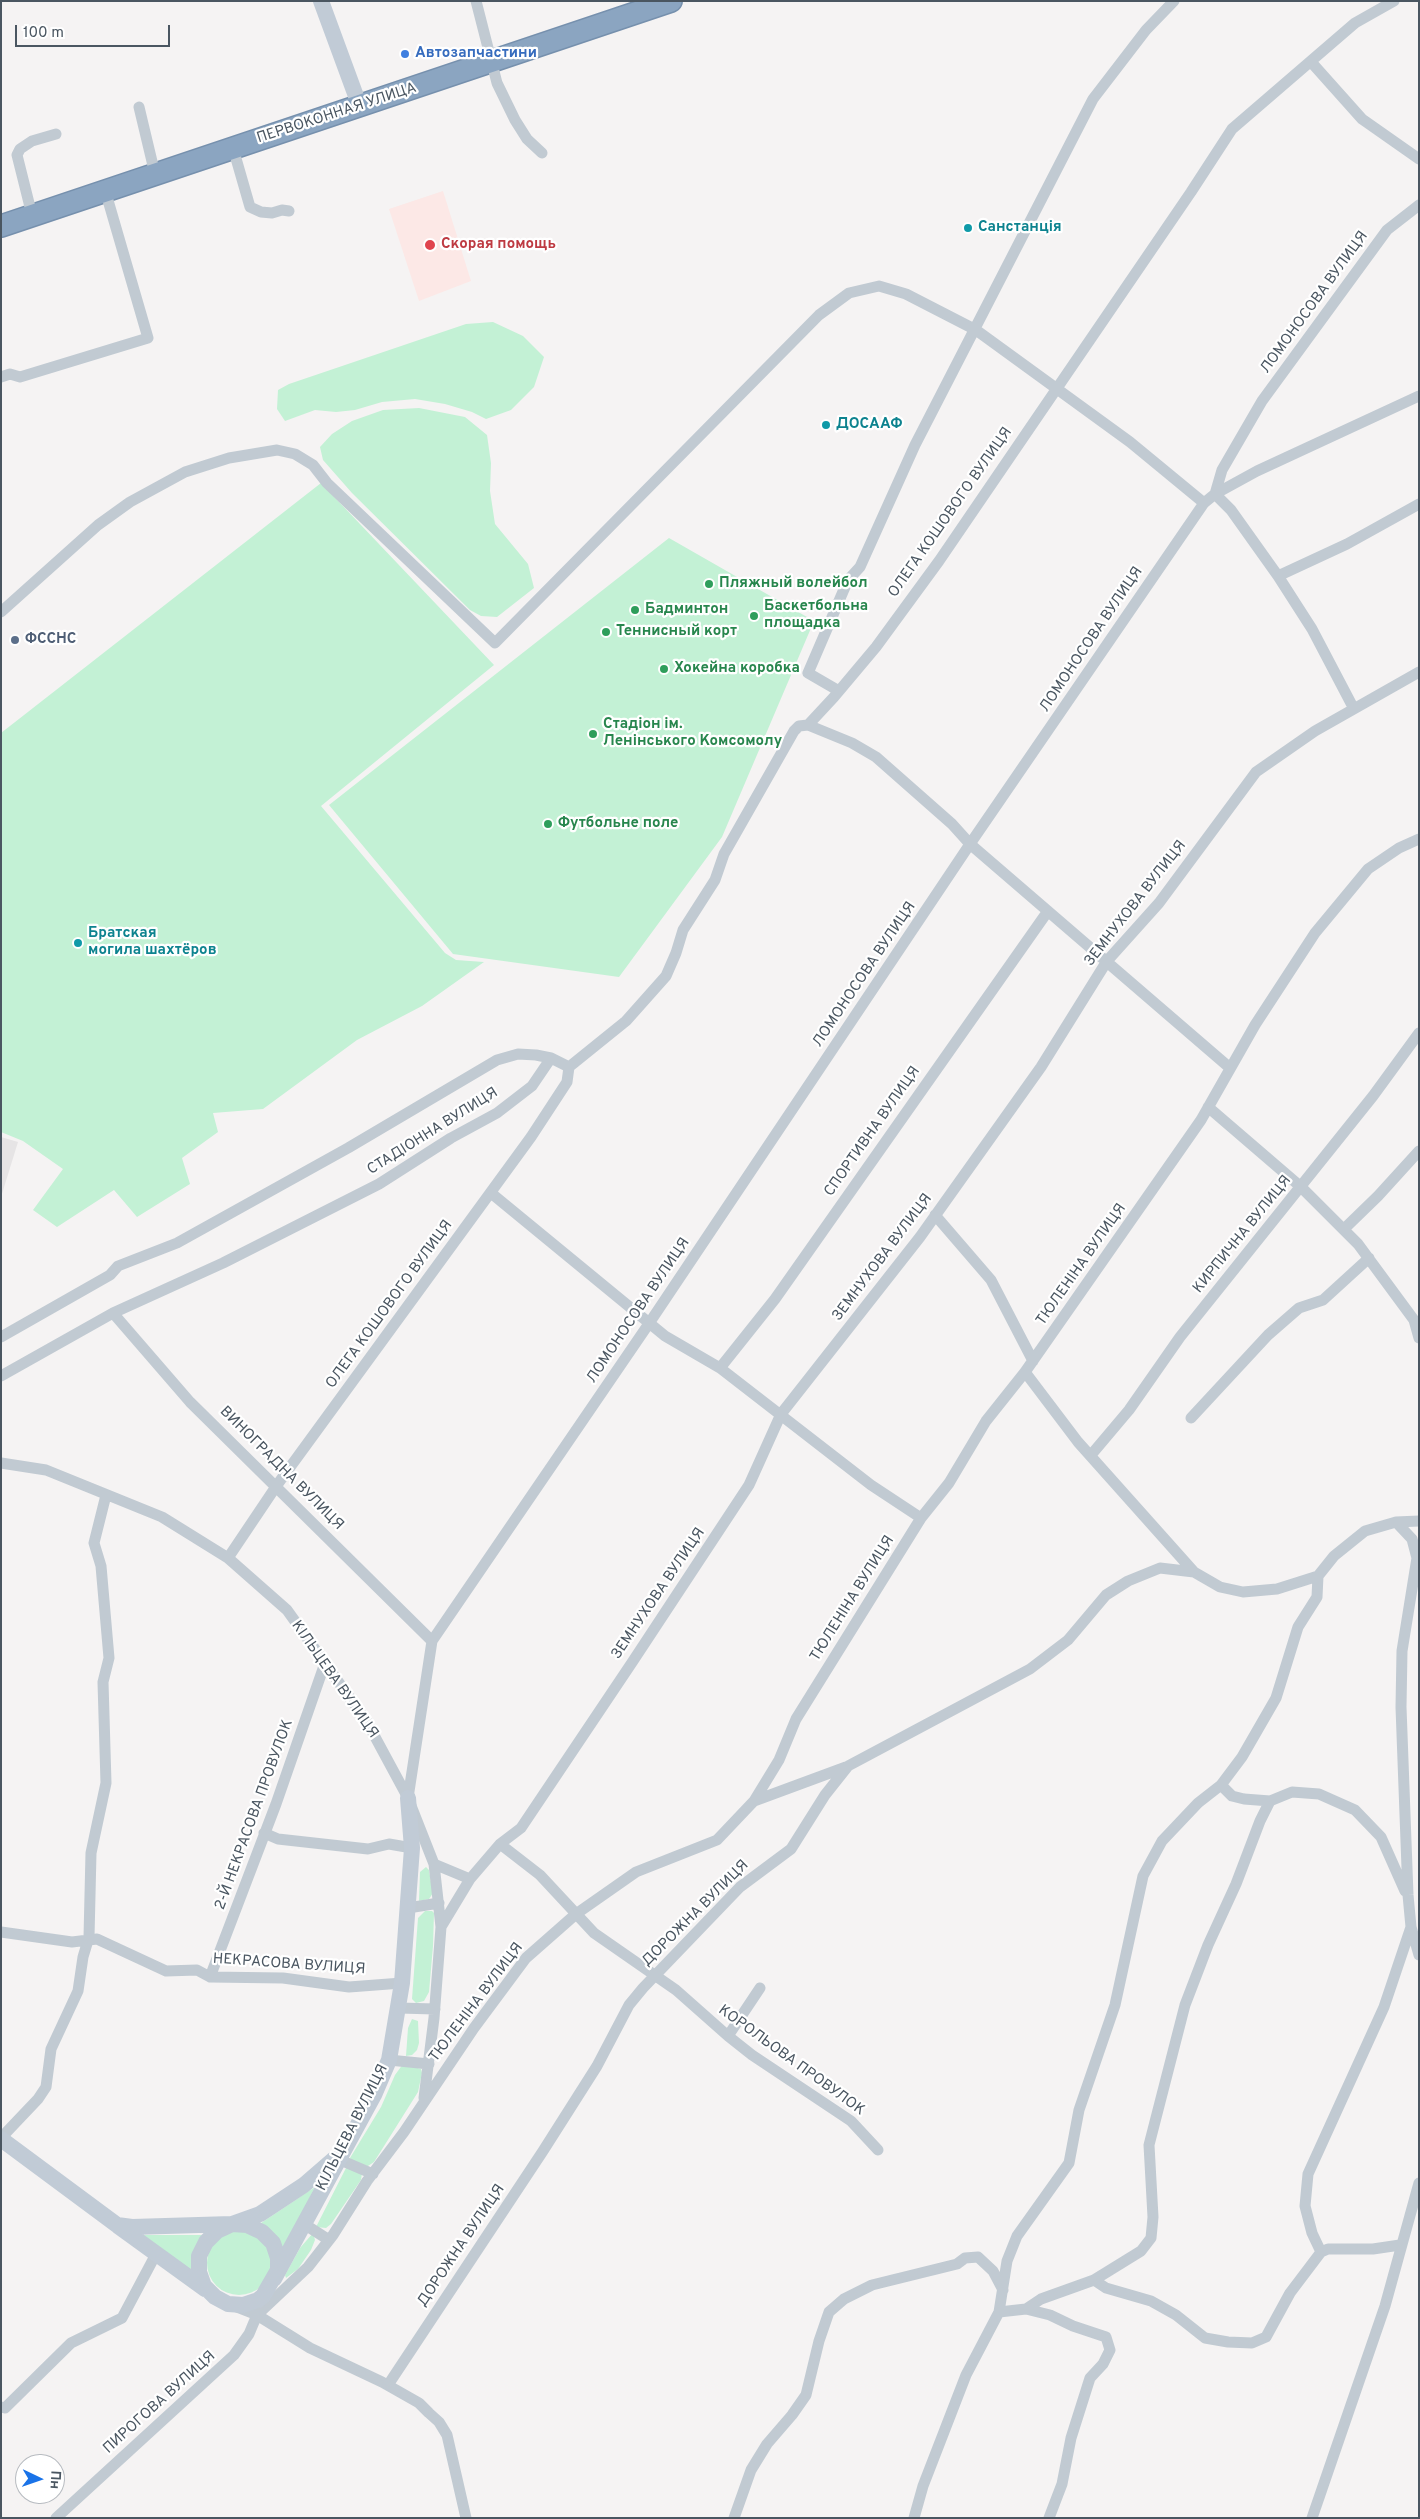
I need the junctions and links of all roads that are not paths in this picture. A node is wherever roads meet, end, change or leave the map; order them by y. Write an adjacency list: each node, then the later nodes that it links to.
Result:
1 (321, 1): 8 (street)
2 (476, 1): 6 (street)
3 (671, 1): 6 (highway, ПЕРВОКОННАЯ УЛИЦА)
4 (1174, 1): 20 (street)
5 (1394, 1): 7 (street, ОЛЕГА КОШОВОГО ВУЛИЦЯ)
6 (492, 62): 8 (highway, ПЕРВОКОННАЯ УЛИЦА); 12 (street)
7 (1312, 62): 13 (street); 22 (street, ОЛЕГА КОШОВОГО ВУЛИЦЯ)
8 (360, 106): 11 (highway, ПЕРВОКОННАЯ УЛИЦА)
9 (139, 107): 14 (street)
10 (56, 134): 18 (street)
11 (233, 148): 14 (highway, ПЕРВОКОННАЯ УЛИЦА); 17 (street)
12 (542, 153)
13 (1419, 159)
14 (155, 174): 15 (highway, ПЕРВОКОННАЯ УЛИЦА)
15 (105, 190): 18 (highway, ПЕРВОКОННАЯ УЛИЦА); 21 (street)
16 (1419, 205): 24 (street, ЛОМОНОСОВА ВУЛИЦЯ)
17 (288, 212)
18 (32, 215): 19 (highway, ПЕРВОКОННАЯ УЛИЦА)
19 (1, 226)
20 (976, 330): 22 (street); 28 (street); 30 (street)
21 (1, 377)
22 (1055, 389): 25 (street); 30 (street, ОЛЕГА КОШОВОГО ВУЛИЦЯ)
23 (1419, 396): 24 (street)
24 (1215, 494): 25 (street, ЛОМОНОСОВА ВУЛИЦЯ); 27 (street)
25 (1204, 503): 34 (street, ЛОМОНОСОВА ВУЛИЦЯ)
26 (1419, 504): 27 (street)
27 (1278, 576): 31 (street)
28 (1, 612)
29 (1419, 672): 31 (street, ЗЕМНУХОВА ВУЛИЦЯ)
30 (839, 691): 32 (street, ОЛЕГА КОШОВОГО ВУЛИЦЯ)
31 (1354, 709): 36 (street, ЗЕМНУХОВА ВУЛИЦЯ)
32 (808, 725): 34 (street); 39 (street, ОЛЕГА КОШОВОГО ВУЛИЦЯ)
33 (1419, 839): 40 (street, ТЮЛЕНІНА ВУЛИЦЯ)
34 (970, 844): 35 (street); 49 (street, ЛОМОНОСОВА ВУЛИЦЯ)
35 (1048, 911): 36 (street); 53 (street, СПОРТИВНА ВУЛИЦЯ)
36 (1107, 961): 40 (street); 45 (street, ЗЕМНУХОВА ВУЛИЦЯ)
37 (1419, 1033): 43 (street, КИРПИЧНА ВУЛИЦЯ)
38 (551, 1058): 39 (street); 48 (street, СТАДІОННА ВУЛИЦЯ); 50 (street, СТАДІОННА ВУЛИЦЯ)
39 (569, 1067): 44 (street, ОЛЕГА КОШОВОГО ВУЛИЦЯ)
40 (1230, 1068): 41 (street, ТЮЛЕНІНА ВУЛИЦЯ)
41 (1208, 1107): 43 (street); 52 (street, ТЮЛЕНІНА ВУЛИЦЯ)
42 (1419, 1151): 46 (street)
43 (1301, 1187): 46 (street); 58 (street, КИРПИЧНА ВУЛИЦЯ)
44 (491, 1193): 49 (street); 60 (street, ОЛЕГА КОШОВОГО ВУЛИЦЯ)
45 (935, 1215): 52 (street); 56 (street, ЗЕМНУХОВА ВУЛИЦЯ)
46 (1344, 1229): 47 (street)
47 (1369, 1258): 51 (street); 57 (street)
48 (113, 1314): 55 (street, СТАДІОННА ВУЛИЦЯ); 60 (street, ВИНОГРАДНА ВУЛИЦЯ)
49 (650, 1322): 53 (street); 68 (street, ЛОМОНОСОВА ВУЛИЦЯ)
50 (1, 1337)
51 (1419, 1338)
52 (1033, 1361): 54 (street, ТЮЛЕНІНА ВУЛИЦЯ)
53 (720, 1368): 56 (street)
54 (1025, 1372): 58 (street); 62 (street, ТЮЛЕНІНА ВУЛИЦЯ)
55 (1, 1376)
56 (781, 1414): 62 (street); 76 (street, ЗЕМНУХОВА ВУЛИЦЯ)
57 (1192, 1418)
58 (1091, 1455): 66 (street)
59 (1, 1463): 61 (street, КІЛЬЦЕВА ВУЛИЦЯ)
60 (277, 1485): 65 (street, ОЛЕГА КОШОВОГО ВУЛИЦЯ); 68 (street, ВИНОГРАДНА ВУЛИЦЯ)
61 (106, 1495): 65 (street, КІЛЬЦЕВА ВУЛИЦЯ); 87 (street)
62 (921, 1518): 73 (street, ТЮЛЕНІНА ВУЛИЦЯ)
63 (1419, 1521): 64 (street)
64 (1396, 1522): 67 (street); 80 (street)
65 (228, 1558): 69 (street, КІЛЬЦЕВА ВУЛИЦЯ)
66 (1194, 1572): 67 (street); 70 (street, ДОРОЖНА ВУЛИЦЯ)
67 (1318, 1576): 71 (street)
68 (432, 1641): 72 (street, ЛОМОНОСОВА ВУЛИЦЯ)
69 (324, 1663): 72 (street, КІЛЬЦЕВА ВУЛИЦЯ); 75 (street, 2-Й НЕКРАСОВА ПРОВУЛОК)
70 (848, 1766): 73 (street); 89 (street, ДОРОЖНА ВУЛИЦЯ)
71 (1221, 1786): 74 (street); 113 (street)
72 (408, 1798): 77 (street, КІЛЬЦЕВА ВУЛИЦЯ); 78 (street)
73 (754, 1801): 83 (street, ТЮЛЕНІНА ВУЛИЦЯ)
74 (1270, 1801): 80 (street); 112 (street)
75 (264, 1833): 77 (street); 90 (street, 2-Й НЕКРАСОВА ПРОВУЛОК)
76 (500, 1844): 79 (street, ЗЕМНУХОВА ВУЛИЦЯ); 83 (street, КОРОЛЬОВА ПРОВУЛОК)
77 (412, 1848): 82 (street, КІЛЬЦЕВА ВУЛИЦЯ)
78 (434, 1864): 79 (street); 81 (street)
79 (470, 1879): 84 (street, ЗЕМНУХОВА ВУЛИЦЯ)
80 (1408, 1895): 85 (street)
81 (438, 1903): 82 (street); 84 (street)
82 (408, 1908): 91 (street, КІЛЬЦЕВА ВУЛИЦЯ)
83 (576, 1914): 89 (street, КОРОЛЬОВА ПРОВУЛОК); 98 (street, ТЮЛЕНІНА ВУЛИЦЯ)
84 (441, 1927): 94 (street)
85 (1411, 1927): 88 (street); 109 (street)
86 (1, 1932): 87 (street, НЕКРАСОВА ВУЛИЦЯ)
87 (88, 1940): 90 (street, НЕКРАСОВА ВУЛИЦЯ); 99 (street)
88 (1419, 1955)
89 (656, 1976): 95 (street, КОРОЛЬОВА ПРОВУЛОК); 120 (street, ДОРОЖНА ВУЛИЦЯ)
90 (210, 1977): 91 (street, НЕКРАСОВА ВУЛИЦЯ)
91 (402, 1983): 93 (street, КІЛЬЦЕВА ВУЛИЦЯ)
92 (760, 1988): 95 (street)
93 (399, 2008): 94 (street); 96 (street, КІЛЬЦЕВА ВУЛИЦЯ)
94 (435, 2010): 97 (street)
95 (728, 2036): 100 (street, КОРОЛЬОВА ПРОВУЛОК)
96 (389, 2060): 97 (street); 101 (street, КІЛЬЦЕВА ВУЛИЦЯ)
97 (429, 2064): 98 (street)
98 (423, 2102): 102 (street, ТЮЛЕНІНА ВУЛИЦЯ)
99 (1, 2139): 106 (street)
100 (878, 2150)
101 (340, 2155): 102 (street); 104 (street); 105 (street, КІЛЬЦЕВА ВУЛИЦЯ)
102 (373, 2174): 107 (street, ТЮЛЕНІНА ВУЛИЦЯ)
103 (1419, 2183): 108 (street)
104 (232, 2224): 106 (street); 111 (street, КІЛЬЦЕВА ВУЛИЦЯ); 114 (street)
105 (304, 2224): 107 (street); 111 (street, КІЛЬЦЕВА ВУЛИЦЯ)
106 (117, 2225): 110 (street)
107 (329, 2240): 119 (street, ТЮЛЕНІНА ВУЛИЦЯ)
108 (1400, 2245): 109 (street); 127 (street)
109 (1321, 2252): 112 (street)
110 (156, 2254): 114 (street); 121 (street)
111 (274, 2279): 115 (street, КІЛЬЦЕВА ВУЛИЦЯ)
112 (1094, 2280): 117 (street)
113 (1003, 2290): 118 (street); 124 (street)
114 (209, 2292): 116 (street)
115 (263, 2296): 116 (street); 119 (street, ПИРОГОВА ВУЛИЦЯ)
116 (228, 2304): 119 (street)
117 (1026, 2309): 118 (street); 126 (street)
118 (999, 2312): 125 (street)
119 (257, 2315): 120 (street); 122 (street, ПИРОГОВА ВУЛИЦЯ)
120 (388, 2385): 123 (street)
121 (1, 2407)
122 (56, 2518)
123 (466, 2518)
124 (734, 2518)
125 (914, 2518)
126 (1049, 2518)
127 (1312, 2518)

